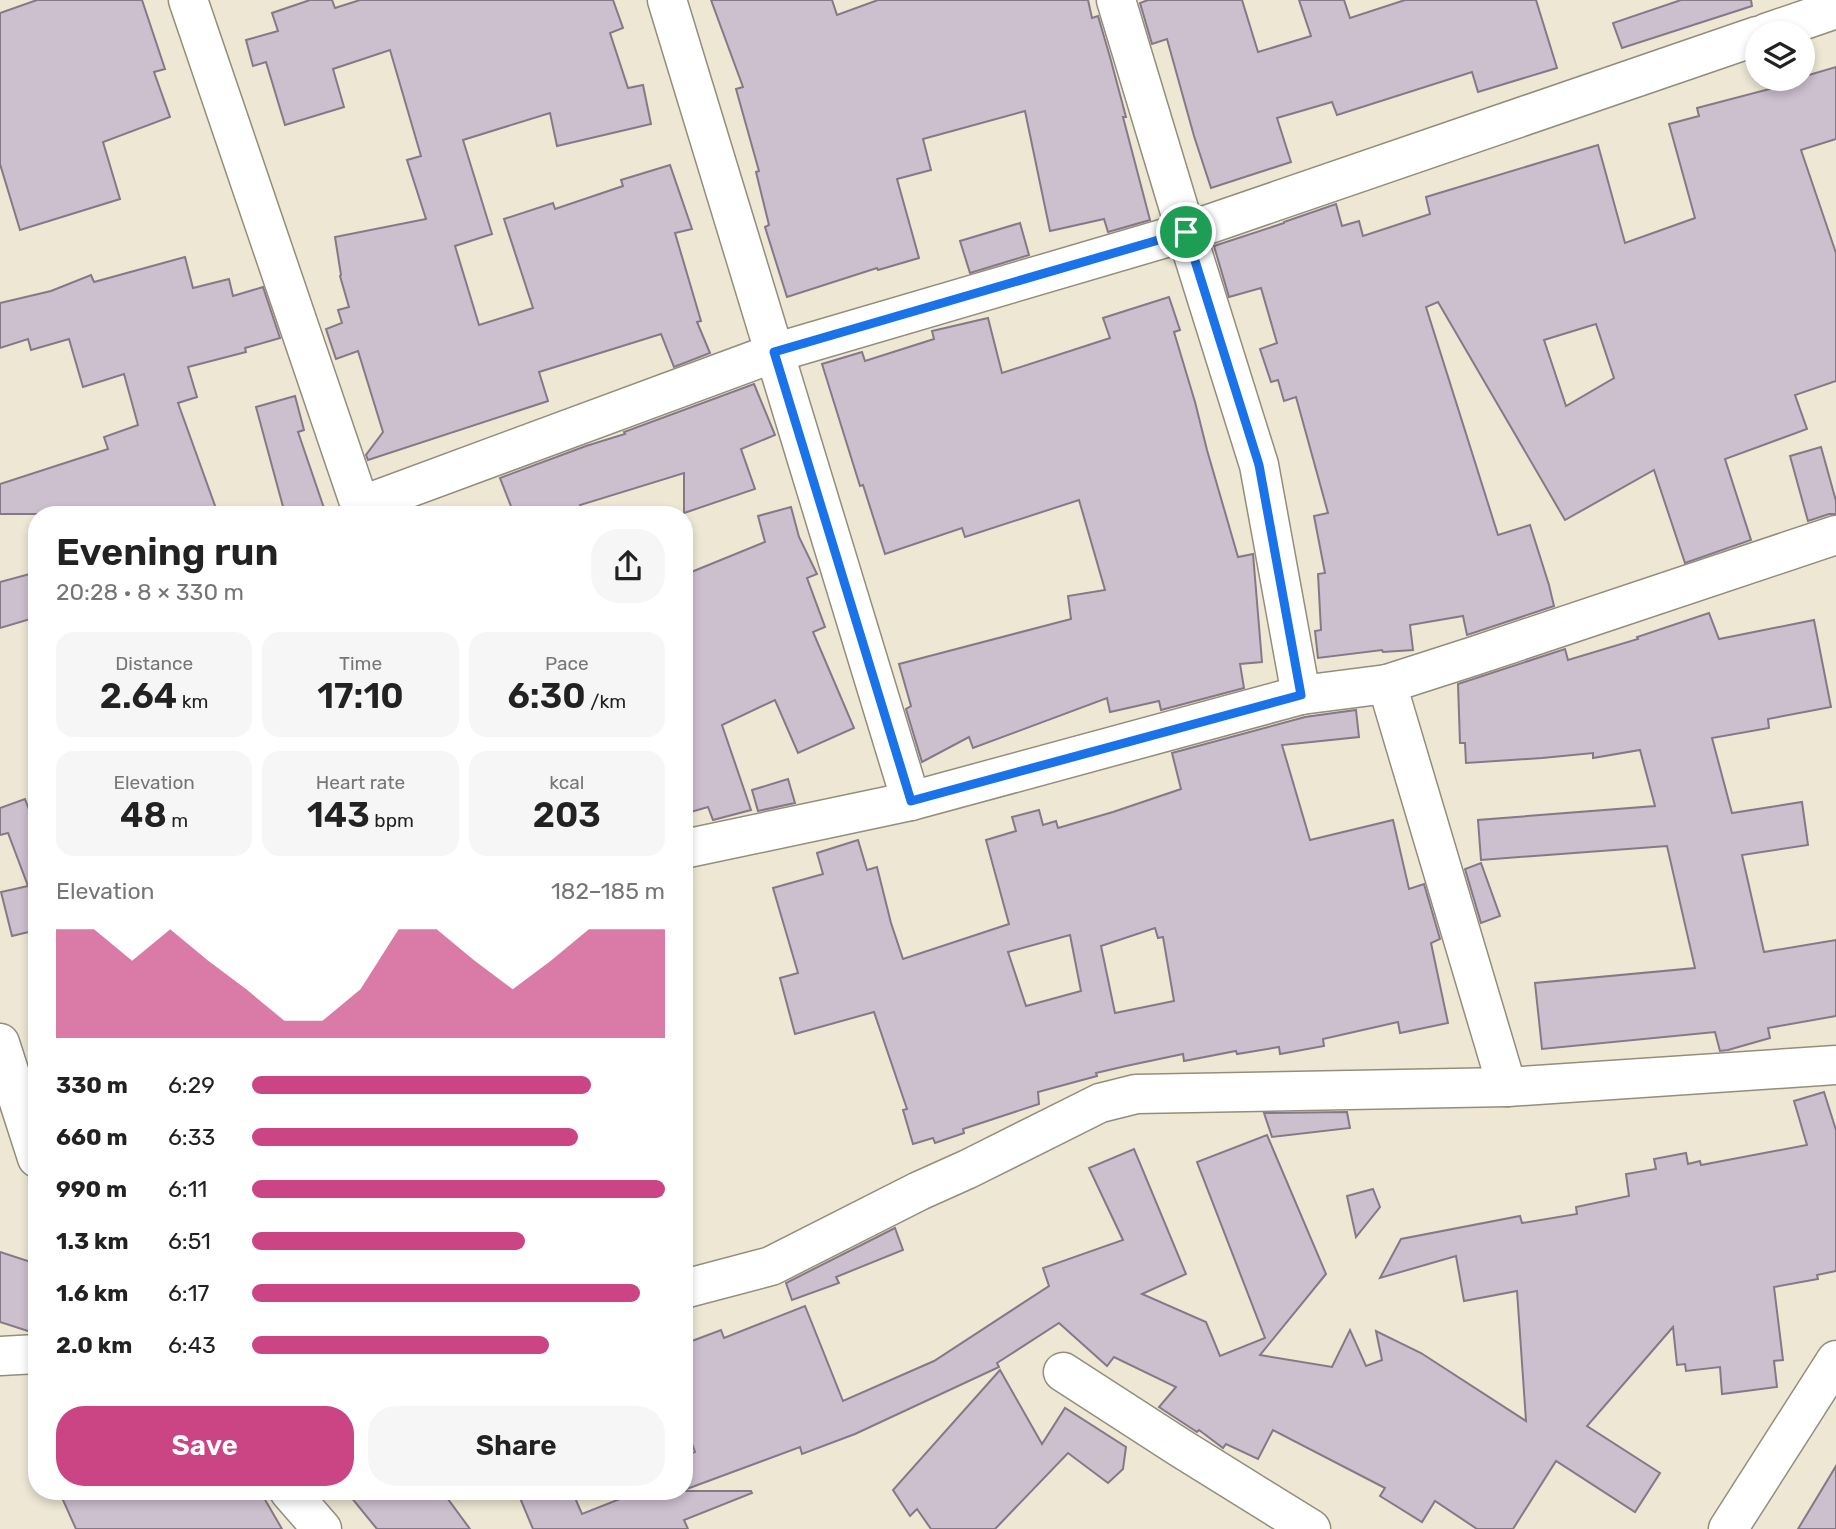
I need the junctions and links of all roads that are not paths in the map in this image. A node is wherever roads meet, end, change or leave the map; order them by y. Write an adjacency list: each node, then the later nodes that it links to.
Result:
1 (188, 0): 9 (street)
2 (667, 0): 8 (street)
3 (1116, 0): 7 (street)
4 (1836, 9): 5 (street)
5 (1801, 21)
6 (1745, 40): 7 (street)
7 (1186, 232): 8 (street); 13 (street)
8 (774, 352): 10 (street); 14 (street)
9 (360, 506)
10 (371, 506)
11 (1836, 535): 12 (street)
12 (1387, 684): 13 (street); 18 (street)
13 (1301, 695): 14 (street)
14 (911, 801): 15 (street)
15 (693, 847)
16 (0, 1043): 19 (street)
17 (1836, 1065): 18 (street)
18 (1507, 1087): 20 (street)
19 (28, 1130)
20 (693, 1287)
21 (28, 1354): 22 (street)
22 (0, 1356)
23 (1836, 1360): 28 (street)
24 (1063, 1372): 27 (street)
25 (297, 1500): 26 (street)
26 (322, 1529)
27 (1311, 1529)
28 (1728, 1529)

